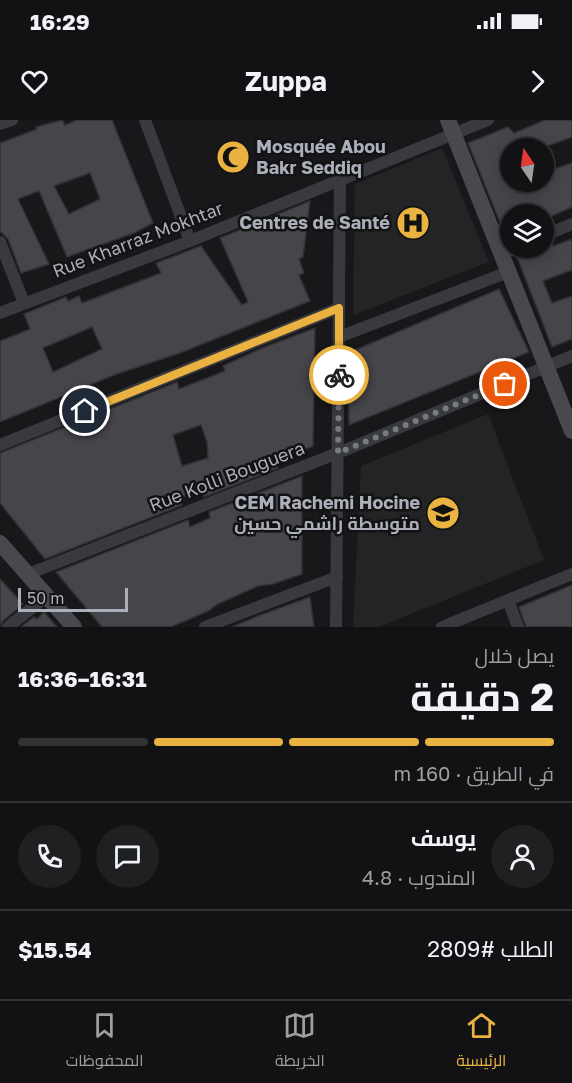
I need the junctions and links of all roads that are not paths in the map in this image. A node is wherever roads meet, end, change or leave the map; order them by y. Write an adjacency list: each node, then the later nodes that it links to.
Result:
1 (12, 120): 4 (street)
2 (145, 120): 10 (street)
3 (488, 120): 5 (street, Rue Kharraz Mokhtar)
4 (0, 124)
5 (451, 127): 6 (street, Rue Kharraz Mokhtar); 9 (street)
6 (340, 180): 10 (street, Rue Kharraz Mokhtar); 15 (street)
7 (572, 224): 8 (street)
8 (554, 231)
9 (500, 233)
10 (190, 241): 14 (street, Rue Kharraz Mokhtar)
11 (0, 242): 14 (street)
12 (508, 258): 13 (street)
13 (508, 272): 17 (street); 19 (street)
14 (24, 303): 16 (street, Rue Kharraz Mokhtar)
15 (339, 308): 17 (street); 21 (street)
16 (0, 313)
17 (339, 337): 22 (street)
18 (572, 357): 19 (street, Rue Kolli Bouguera)
19 (547, 367): 20 (street); 22 (street, Rue Kolli Bouguera)
20 (572, 431)
21 (0, 446)
22 (338, 453): 24 (street, Rue Kolli Bouguera); 26 (street)
23 (0, 543): 24 (street)
24 (28, 574): 27 (street)
25 (572, 574): 28 (street)
26 (337, 577): 31 (street); 32 (street)
27 (47, 597): 29 (street); 30 (street)
28 (508, 600): 33 (street); 34 (street)
29 (8, 627)
30 (74, 627)
31 (205, 627)
32 (336, 627)
33 (442, 627)
34 (518, 627)

